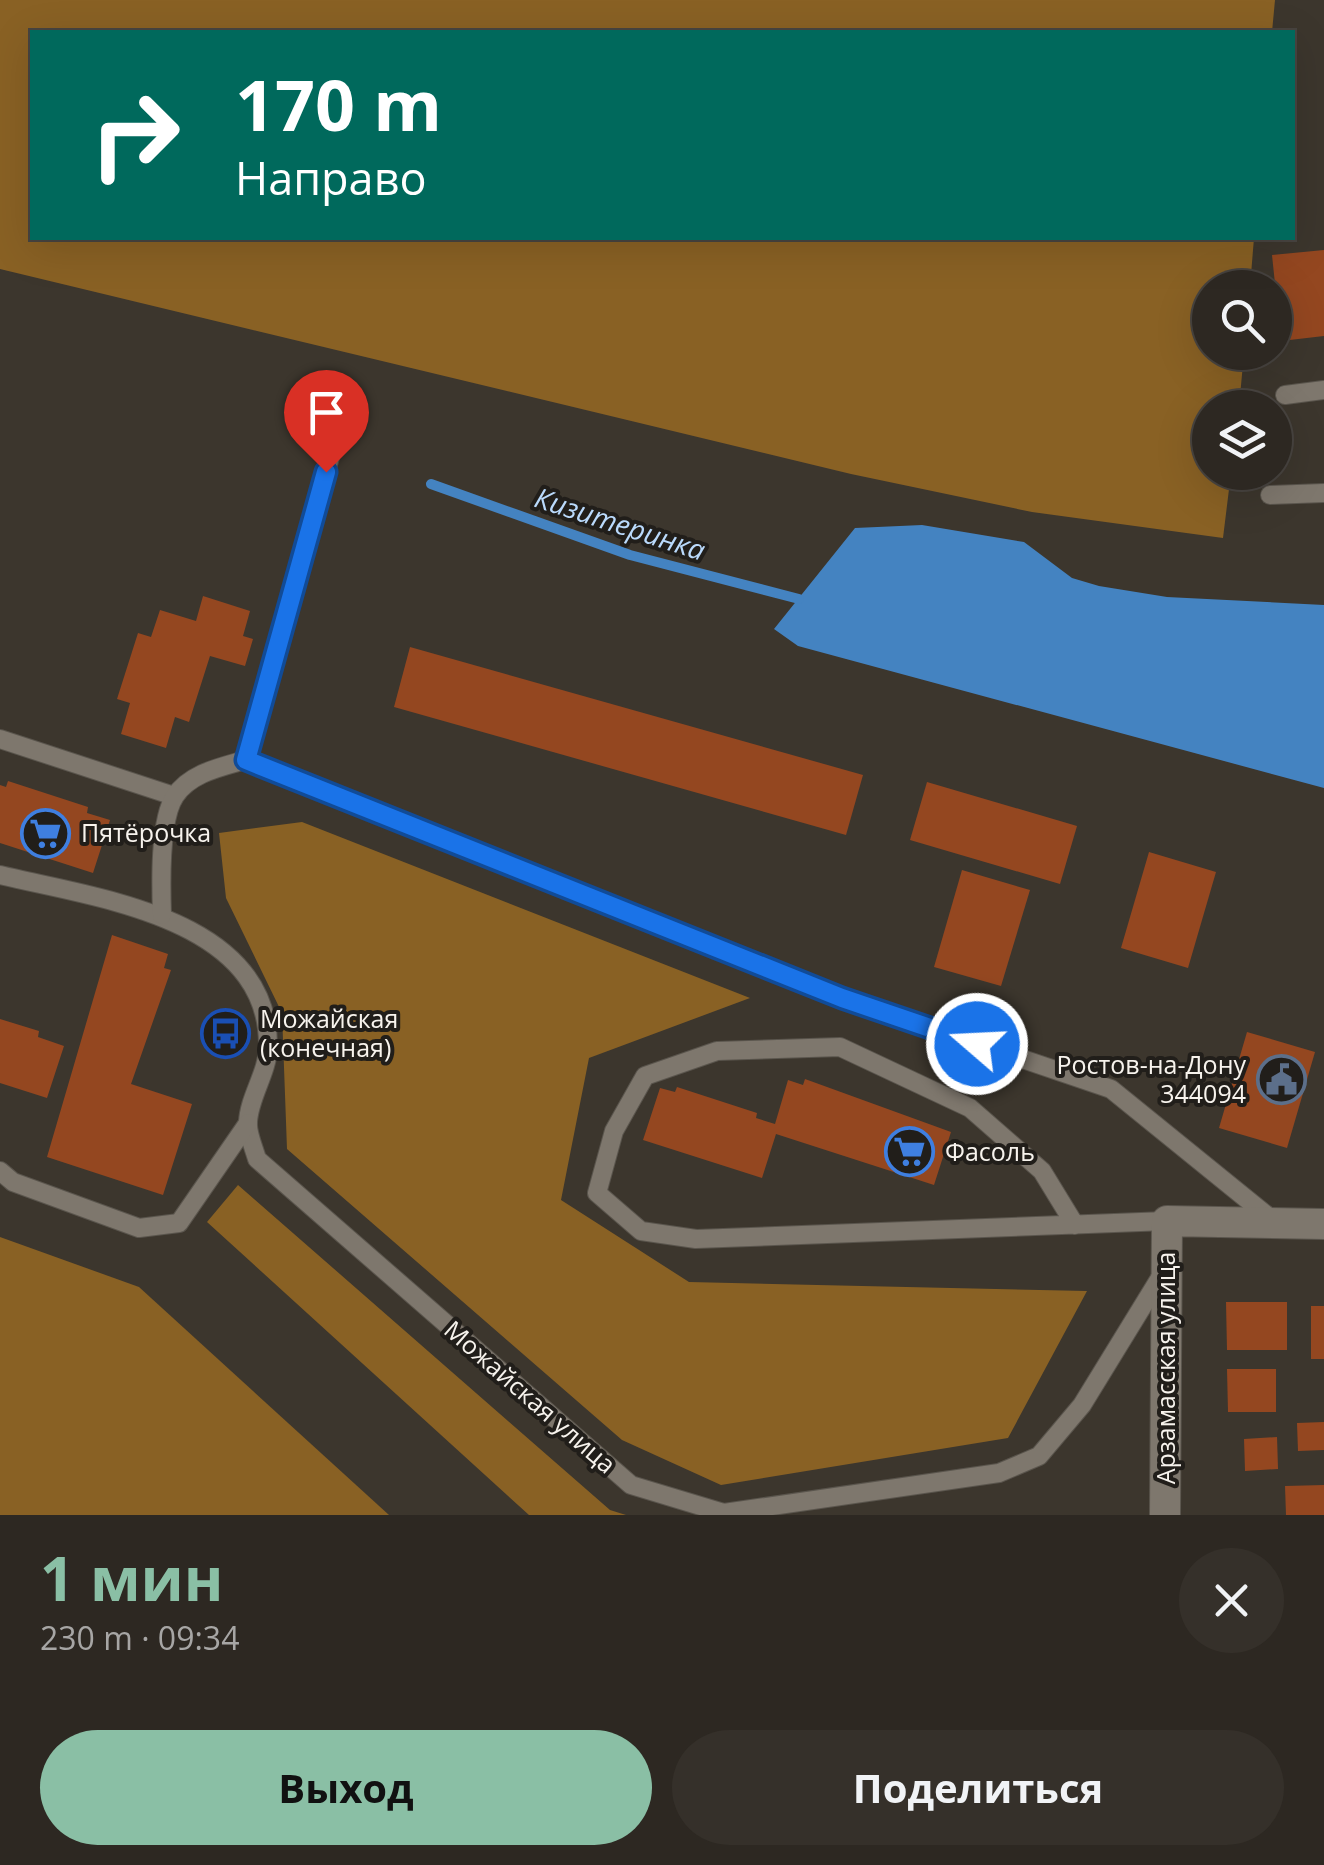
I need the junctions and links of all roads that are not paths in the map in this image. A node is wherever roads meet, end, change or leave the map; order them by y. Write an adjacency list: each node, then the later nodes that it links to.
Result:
1 (1324, 390): 2 (lane)
2 (1292, 394)
3 (334, 443): 7 (lane)
4 (1324, 493): 5 (lane)
5 (1270, 495)
6 (0, 740): 8 (lane)
7 (246, 760): 8 (lane); 14 (lane)
8 (174, 796): 10 (lane)
9 (0, 876): 10 (lane)
10 (162, 915): 11 (lane)
11 (248, 1123): 12 (lane); 17 (lane, Можайская улица)
12 (0, 1171)
13 (1167, 1221): 14 (street); 16 (lane); 17 (street, Арзамасская улица)
14 (1276, 1223): 15 (street)
15 (1324, 1224)
16 (1075, 1225): 16 (lane)
17 (1166, 1268): 18 (street, Арзамасская улица)
18 (1166, 1515)

